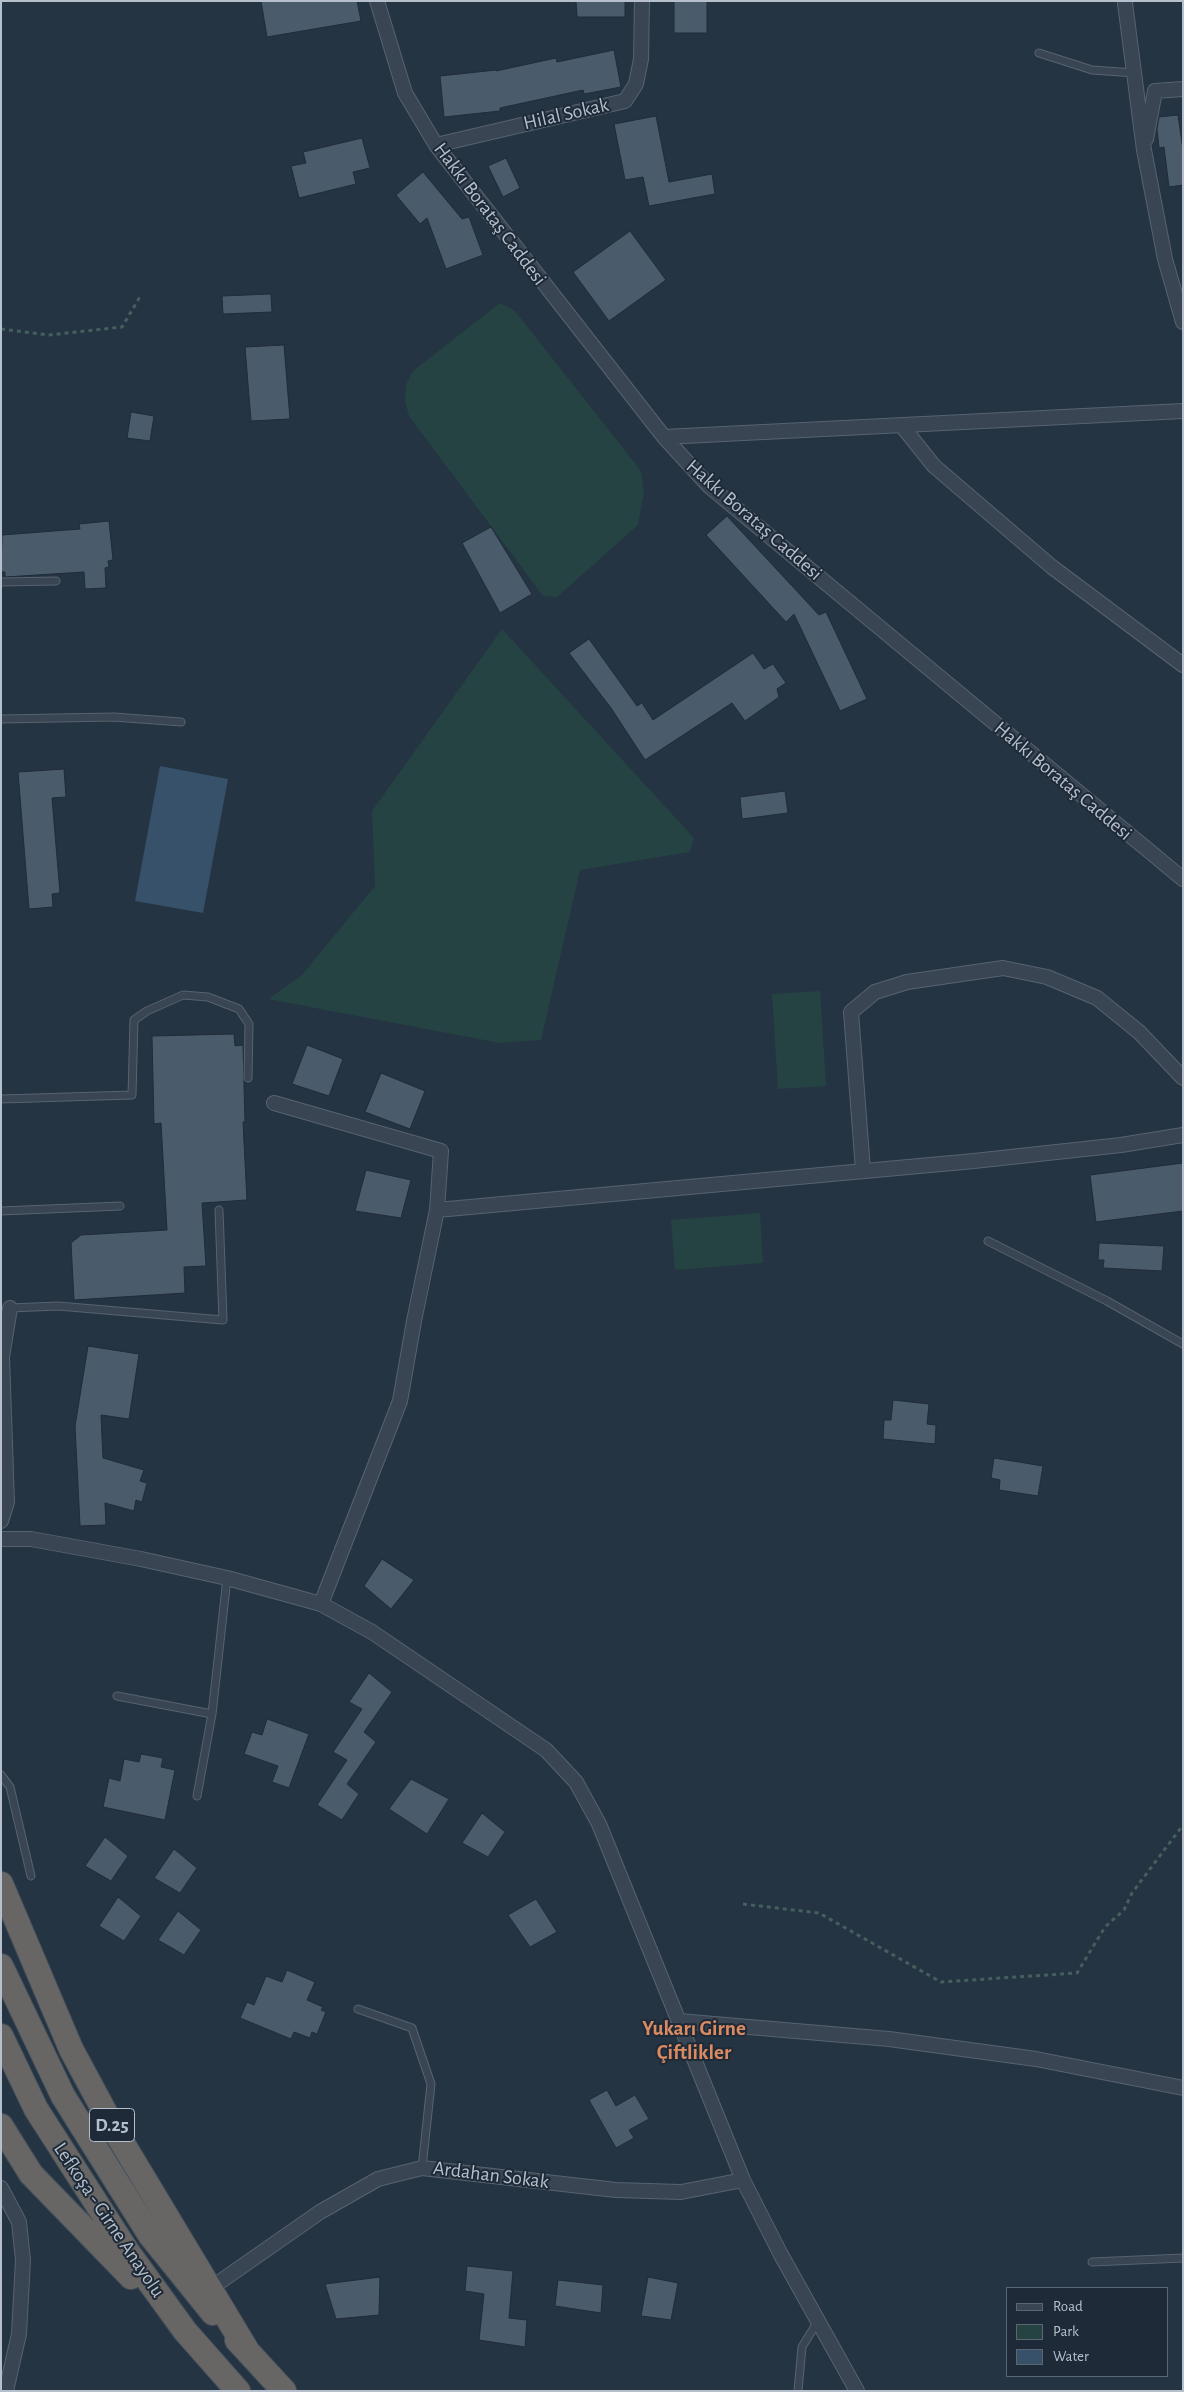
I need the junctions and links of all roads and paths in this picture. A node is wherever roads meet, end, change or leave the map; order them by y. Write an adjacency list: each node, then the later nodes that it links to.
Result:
1 (377, 1): 7 (street, Hakkı Borataş Caddesi)
2 (642, 1): 7 (street, Hilal Sokak)
3 (1125, 3): 5 (street)
4 (1039, 53): 5 (lane)
5 (1135, 73): 8 (street)
6 (1183, 89): 8 (street)
7 (436, 145): 14 (street, Hakkı Borataş Caddesi)
8 (1144, 150): 10 (street)
9 (141, 295): 11 (path)
10 (1183, 322)
11 (1, 329)
12 (1183, 411): 13 (street)
13 (902, 426): 14 (street); 17 (street)
14 (664, 437): 20 (street, Hakkı Borataş Caddesi)
15 (56, 581): 16 (lane)
16 (1, 582)
17 (1183, 666)
18 (1, 719): 19 (lane)
19 (181, 722)
20 (1183, 879)
21 (248, 1078): 23 (lane)
22 (1183, 1078): 26 (street)
23 (1, 1100)
24 (274, 1103): 29 (street)
25 (1183, 1135): 26 (street)
26 (863, 1170): 29 (street)
27 (120, 1206): 30 (lane)
28 (219, 1210): 32 (lane)
29 (437, 1210): 37 (street)
30 (1, 1211)
31 (988, 1241): 33 (lane)
32 (10, 1308): 34 (street)
33 (1183, 1344)
34 (1, 1521)
35 (1, 1539): 36 (street)
36 (227, 1578): 37 (street); 39 (lane)
37 (321, 1604): 48 (street)
38 (117, 1696): 39 (lane)
39 (212, 1714): 41 (lane)
40 (1, 1775): 43 (lane)
41 (197, 1796)
42 (1183, 1825): 45 (path)
43 (31, 1876)
44 (1, 1884): 57 (highway, D.25)
45 (743, 1904)
46 (1, 1966): 60 (highway, Lefkoşa - Girne Anayolu / D.25)
47 (358, 2008): 52 (lane)
48 (679, 2021): 50 (street); 53 (street)
49 (1, 2036): 59 (highway, Lefkoşa - Girne Anayolu / D.25)
50 (1183, 2088)
51 (1, 2126): 59 (highway, D.25)
52 (422, 2168): 53 (street, Ardahan Sokak); 57 (street, Ardahan Sokak)
53 (743, 2180): 58 (street)
54 (1, 2188): 61 (street)
55 (1183, 2258): 56 (lane)
56 (1092, 2262)
57 (211, 2288): 60 (highway, D.25)
58 (818, 2321): 64 (lane); 65 (street)
59 (185, 2332): 62 (highway, Lefkoşa - Girne Anayolu / D.25)
60 (248, 2352): 63 (highway, Lefkoşa - Girne Anayolu / D.25)
61 (6, 2391)
62 (238, 2391)
63 (284, 2391)
64 (798, 2391)
65 (857, 2391)

